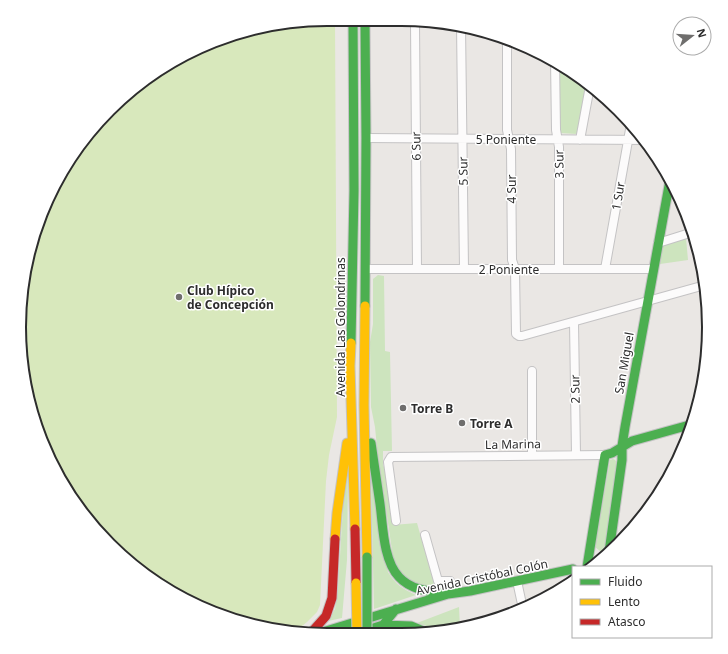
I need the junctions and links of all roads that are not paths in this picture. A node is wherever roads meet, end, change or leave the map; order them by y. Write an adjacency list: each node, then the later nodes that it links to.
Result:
1 (352, 26): 8 (main road, Avenida Las Golondrinas)
2 (365, 26): 10 (main road, Avenida Las Golondrinas)
3 (415, 27): 11 (street, 6 Sur)
4 (461, 32): 12 (street, 5 Sur)
5 (507, 46): 13 (street, 4 Sur)
6 (555, 68): 14 (street, 3 Sur)
7 (589, 92): 15 (street)
8 (353, 126): 10 (main road); 33 (main road, Avenida Las Golondrinas)
9 (630, 132): 16 (street, 1 Sur)
10 (366, 138): 11 (street, 5 Poniente); 21 (main road, Avenida Las Golondrinas)
11 (416, 138): 12 (street, 5 Poniente); 22 (street, 6 Sur)
12 (463, 139): 13 (street, 5 Poniente); 23 (street, 5 Sur)
13 (509, 139): 14 (street, 5 Poniente); 24 (street, 4 Sur)
14 (558, 140): 15 (street, 5 Poniente); 25 (street, 3 Sur)
15 (580, 140): 16 (street, 5 Poniente)
16 (628, 140): 17 (street, 5 Poniente); 26 (street, 1 Sur)
17 (637, 140)
18 (669, 191): 20 (main road, San Miguel)
19 (687, 234): 20 (street)
20 (658, 243): 27 (main road, San Miguel)
21 (365, 269): 22 (street, 2 Poniente); 32 (main road, Avenida Las Golondrinas)
22 (417, 269): 23 (street, 2 Poniente)
23 (464, 269): 24 (street, 2 Poniente)
24 (515, 269): 25 (street, 2 Poniente); 30 (street, 4 Sur)
25 (559, 269): 26 (street, 2 Poniente)
26 (605, 269): 27 (street, 2 Poniente)
27 (653, 269): 29 (main road, San Miguel)
28 (699, 287): 29 (street)
29 (647, 301): 30 (street); 35 (main road, San Miguel)
30 (574, 322): 37 (street, 2 Sur)
31 (532, 371): 36 (street)
32 (364, 406): 45 (main road); 53 (main road, Avenida Las Golondrinas, bridge)
33 (352, 422): 49 (main road); 52 (main road, Avenida Las Golondrinas, bridge)
34 (685, 426): 35 (main road, La Marina)
35 (622, 446): 38 (main road, La Marina); 41 (main road, San Miguel)
36 (532, 455): 37 (street, La Marina); 39 (street, La Marina)
37 (576, 455): 38 (street, La Marina)
38 (605, 455): 42 (main road)
39 (396, 521)
40 (425, 535): 45 (street)
41 (610, 543)
42 (587, 564)
43 (572, 569): 44 (main road, Avenida Cristóbal Colón)
44 (517, 581): 45 (main road, Avenida Cristóbal Colón); 46 (street)
45 (451, 594): 47 (main road, Avenida Cristóbal Colón)
46 (522, 603)
47 (396, 609): 48 (main road); 51 (main road, Avenida Cristóbal Colón)
48 (383, 625): 50 (main road); 54 (main road)
49 (316, 627)
50 (414, 627)
51 (335, 628)
52 (355, 628)
53 (367, 628)
54 (374, 628)

